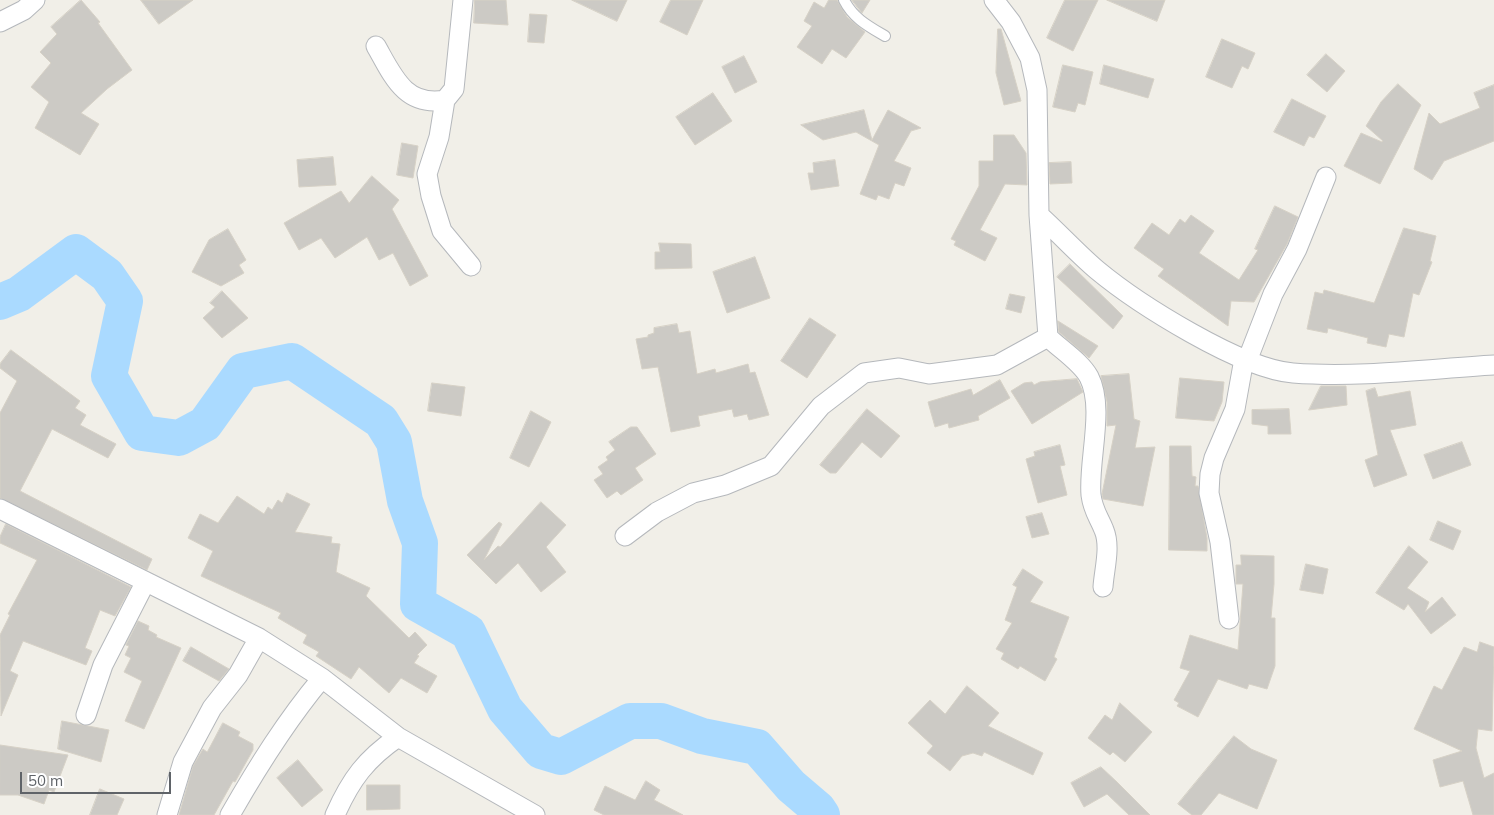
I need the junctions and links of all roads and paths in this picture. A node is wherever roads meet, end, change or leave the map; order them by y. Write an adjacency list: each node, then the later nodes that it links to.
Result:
1 (35, 0): 5 (street)
2 (463, 0): 8 (street)
3 (844, 0): 6 (lane)
4 (994, 0): 10 (street)
5 (0, 22)
6 (885, 36)
7 (376, 46): 8 (street)
8 (445, 100): 11 (street)
9 (1326, 177): 13 (street)
10 (1040, 215): 12 (street); 13 (street)
11 (471, 266)
12 (1048, 337): 16 (street); 18 (street)
13 (1246, 360): 14 (street); 19 (street)
14 (1494, 365)
15 (0, 509): 17 (street)
16 (625, 536)
17 (145, 582): 20 (street); 22 (street)
18 (1103, 587)
19 (1230, 619)
20 (259, 638): 21 (street); 24 (street)
21 (322, 678): 23 (street); 25 (street)
22 (86, 715)
23 (398, 737): 26 (street); 27 (street)
24 (166, 815)
25 (230, 815)
26 (335, 815)
27 (536, 815)

